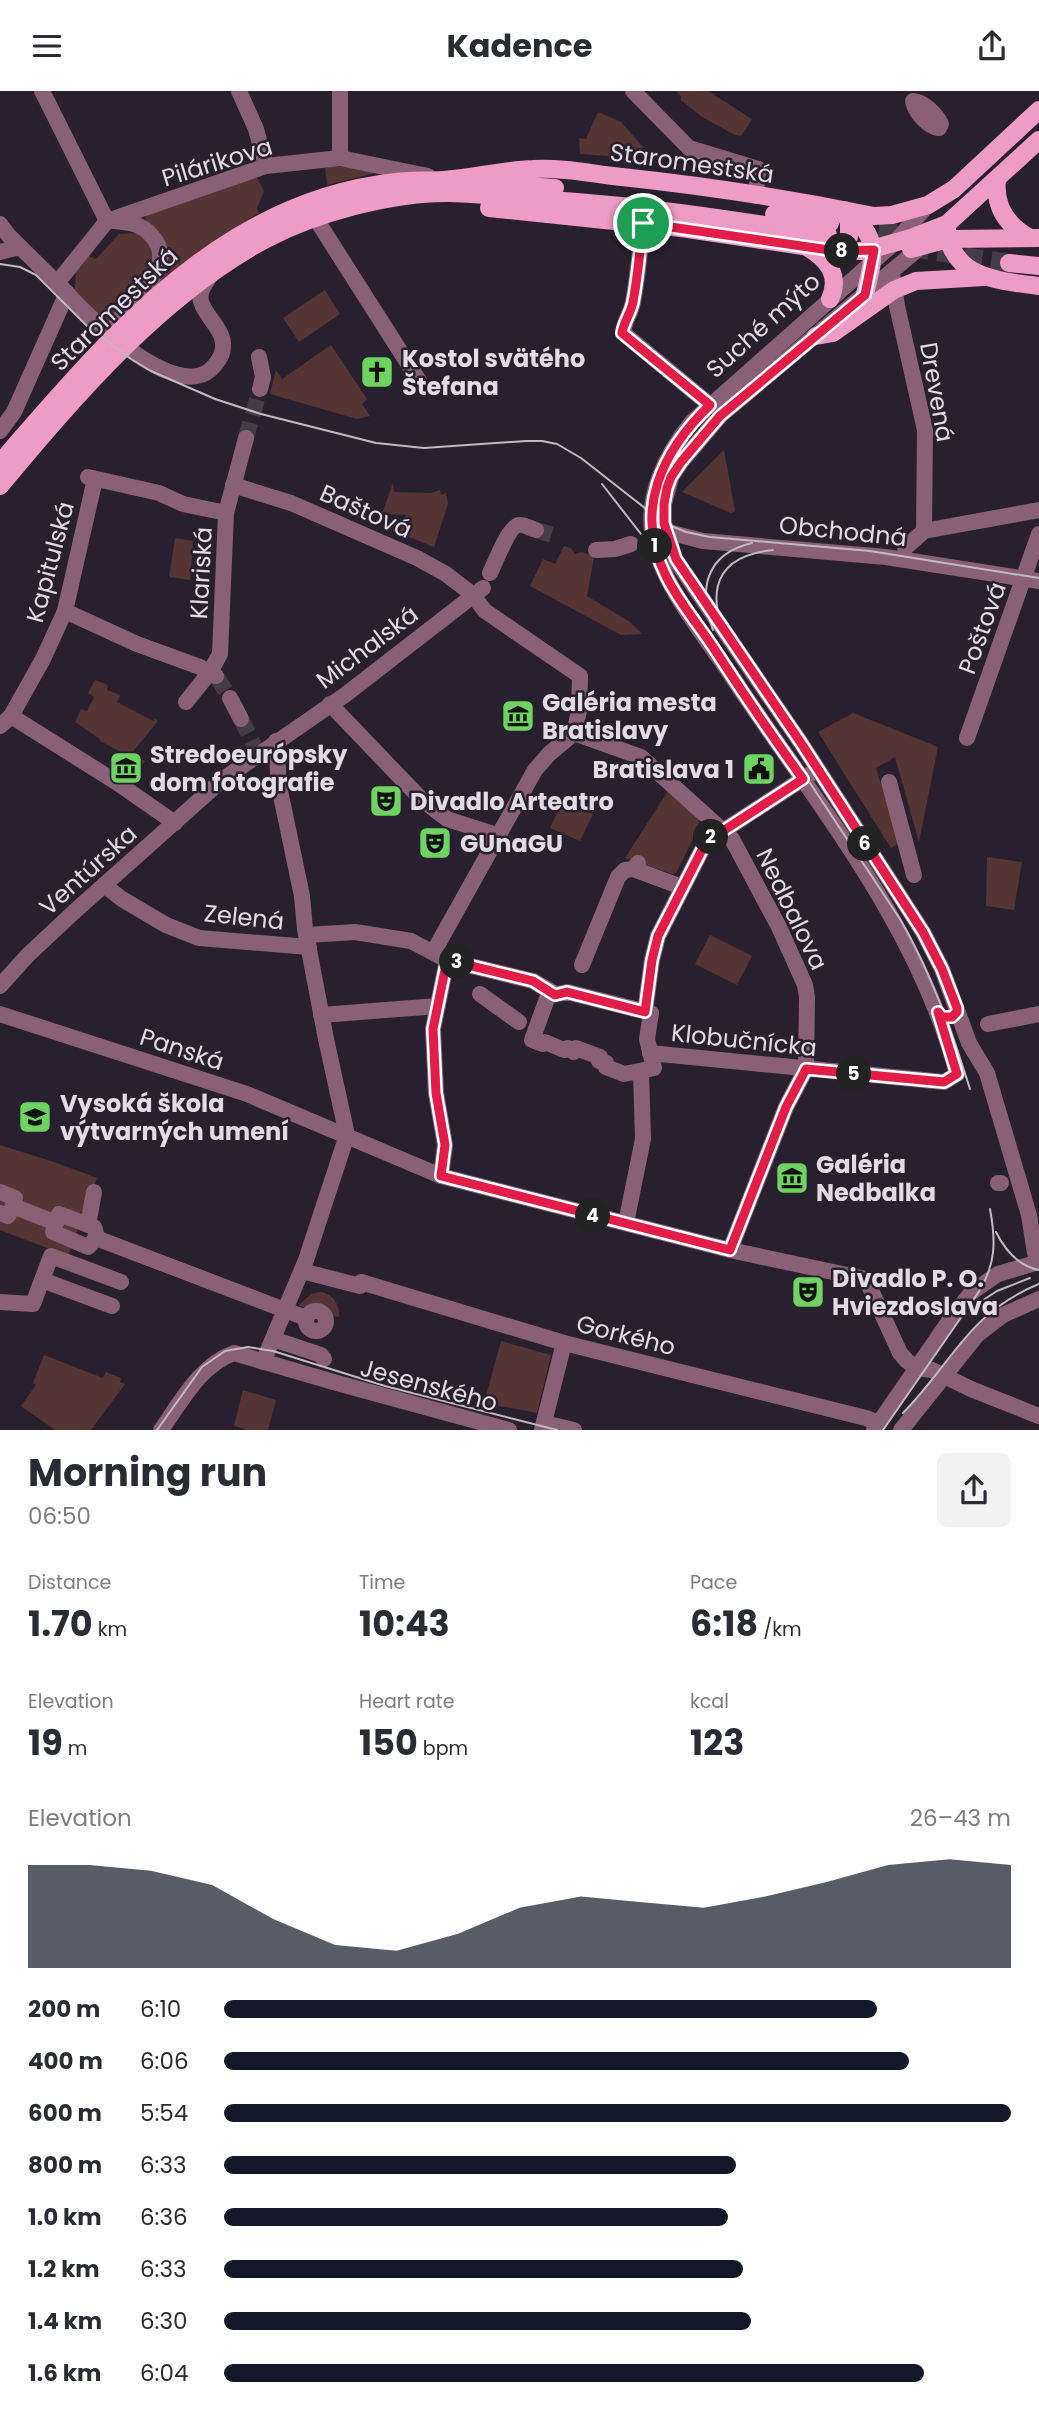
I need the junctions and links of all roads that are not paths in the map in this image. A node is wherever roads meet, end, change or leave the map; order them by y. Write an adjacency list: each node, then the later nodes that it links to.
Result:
1 (43, 91): 19 (street)
2 (239, 91): 10 (street)
3 (340, 91): 9 (street)
4 (633, 91): 14 (street)
5 (908, 96): 7 (street)
6 (1039, 110): 13 (main road)
7 (937, 124)
8 (1039, 140): 11 (main road)
9 (340, 158): 10 (street, Pilárikova); 12 (street, Pilárikova)
10 (267, 166): 19 (street, Pilárikova)
11 (998, 179): 22 (main road); 25 (main road)
12 (444, 180): 14 (main road, Staromestská); 23 (main road, Staromestská); 43 (main road, Staromestská)
13 (954, 189): 16 (main road); 22 (main road)
14 (756, 195): 17 (main road, Staromestská)
15 (409, 197): 18 (main road, Staromestská); 20 (main road, Staromestská); 23 (main road, Staromestská)
16 (928, 205): 17 (main road, Staromestská); 26 (street)
17 (844, 210): 23 (main road); 32 (main road)
18 (316, 219): 35 (main road, Staromestská); 45 (street)
19 (107, 221): 39 (street); 43 (street)
20 (643, 223): 29 (main road, Staromestská); 47 (street)
21 (0, 225): 28 (street)
22 (947, 232): 24 (main road); 26 (main road, Suché mýto); 27 (main road); 36 (main road)
23 (831, 236): 29 (main road, Staromestská); 32 (main road, Suché mýto)
24 (992, 238): 25 (main road); 36 (main road)
25 (1034, 238)
26 (893, 244): 32 (main road, Suché mýto)
27 (922, 245): 32 (main road); 33 (street, Suché mýto)
28 (20, 247): 30 (street); 39 (street)
29 (807, 247): 41 (main road)
30 (0, 252)
31 (1039, 254): 34 (main road)
32 (873, 256): 40 (main road); 41 (street, Suché mýto)
33 (901, 264): 38 (street, Drevená); 40 (street, Suché mýto)
34 (1039, 266)
35 (212, 272): 39 (street); 53 (main road, Staromestská)
36 (984, 277): 37 (main road); 38 (main road)
37 (1039, 285)
38 (894, 290): 42 (main road); 59 (street, Drevená)
39 (62, 293): 48 (street)
40 (865, 295): 42 (street, Suché mýto)
41 (830, 299): 47 (street, Suché mýto)
42 (816, 335): 50 (street, Suché mýto)
43 (102, 350): 51 (main road, Staromestská)
44 (259, 357): 46 (street)
45 (417, 386)
46 (260, 389)
47 (710, 405): 50 (street, Suché mýto)
48 (0, 431)
49 (246, 438): 52 (street, Klariská)
50 (689, 439): 56 (street); 58 (street)
51 (0, 463)
52 (233, 485): 55 (street, Klariská); 65 (street, Baštová)
53 (0, 486)
54 (1039, 510): 59 (street)
55 (226, 513): 66 (street, Kapitulská); 67 (street, Klariská)
56 (649, 519): 58 (street, Obchodná); 78 (street)
57 (536, 530): 65 (street, Michalská)
58 (669, 531): 64 (street, Obchodná); 76 (street)
59 (924, 531): 62 (street)
60 (1039, 534): 64 (street, Poštová)
61 (631, 544): 63 (street)
62 (905, 548)
63 (596, 550)
64 (1031, 580): 74 (street, Poštová)
65 (482, 585): 70 (street, Michalská); 73 (street, Baštová)
66 (65, 611): 67 (street); 72 (street, Kapitulská)
67 (214, 674): 69 (street, Klariská)
68 (230, 698): 71 (street)
69 (186, 702)
70 (330, 704): 75 (street, Michalská); 81 (street)
71 (241, 719)
72 (5, 721): 79 (street)
73 (574, 733): 80 (street, Nedbalova); 81 (street)
74 (967, 738)
75 (276, 741): 79 (street, Ventúrska); 85 (street)
76 (818, 769): 78 (street); 92 (street)
77 (889, 782): 82 (street)
78 (797, 784): 80 (street); 94 (street)
79 (175, 823): 83 (street, Ventúrska)
80 (722, 829): 84 (street); 101 (street, Nedbalova)
81 (497, 835): 86 (street)
82 (914, 874)
83 (104, 885): 85 (street, Zelená); 88 (street, Ventúrska)
84 (682, 887): 87 (street); 93 (street)
85 (308, 941): 86 (street, Zelená); 97 (street)
86 (445, 955): 90 (street, Zelená); 91 (street)
87 (582, 965)
88 (0, 986)
89 (480, 994): 98 (street)
90 (555, 995): 93 (street); 102 (street)
91 (438, 1006): 97 (street); 104 (street)
92 (957, 1008): 94 (street); 112 (street)
93 (645, 1012): 100 (street)
94 (938, 1012): 101 (street, Klobučnícka)
95 (0, 1014): 103 (street, Panská)
96 (1039, 1014): 99 (street)
97 (321, 1015): 103 (street)
98 (519, 1021)
99 (988, 1024)
100 (650, 1053): 101 (street, Klobučnícka); 102 (street)
101 (806, 1069): 111 (street, Nedbalova)
102 (641, 1072): 109 (street)
103 (347, 1135): 104 (street, Panská); 113 (street)
104 (441, 1176): 109 (street, Panská)
105 (0, 1192): 107 (street)
106 (94, 1192): 110 (street)
107 (6, 1210): 108 (street)
108 (56, 1223): 110 (street); 110 (street)
109 (626, 1223): 111 (street, Panská)
110 (91, 1237): 114 (street); 120 (street)
111 (730, 1250): 126 (street, Panská)
112 (1033, 1260): 126 (street)
113 (304, 1265): 120 (street); 123 (street, Gorkého)
114 (81, 1267): 115 (street); 116 (street)
115 (42, 1280): 118 (street); 119 (street)
116 (121, 1282)
117 (1039, 1299): 127 (street)
118 (0, 1302)
119 (112, 1306)
120 (285, 1310): 121 (street); 122 (street)
121 (330, 1325)
122 (273, 1339): 124 (street); 125 (street)
123 (564, 1343): 129 (street); 130 (street, Gorkého)
124 (324, 1359)
125 (263, 1362): 131 (street, Jesenského); 132 (street, Jesenského)
126 (917, 1368): 127 (street); 130 (street)
127 (945, 1376): 128 (street); 134 (street)
128 (1039, 1416)
129 (543, 1426): 133 (street)
130 (877, 1427)
131 (164, 1429)
132 (509, 1430)
133 (574, 1430)
134 (901, 1430)

